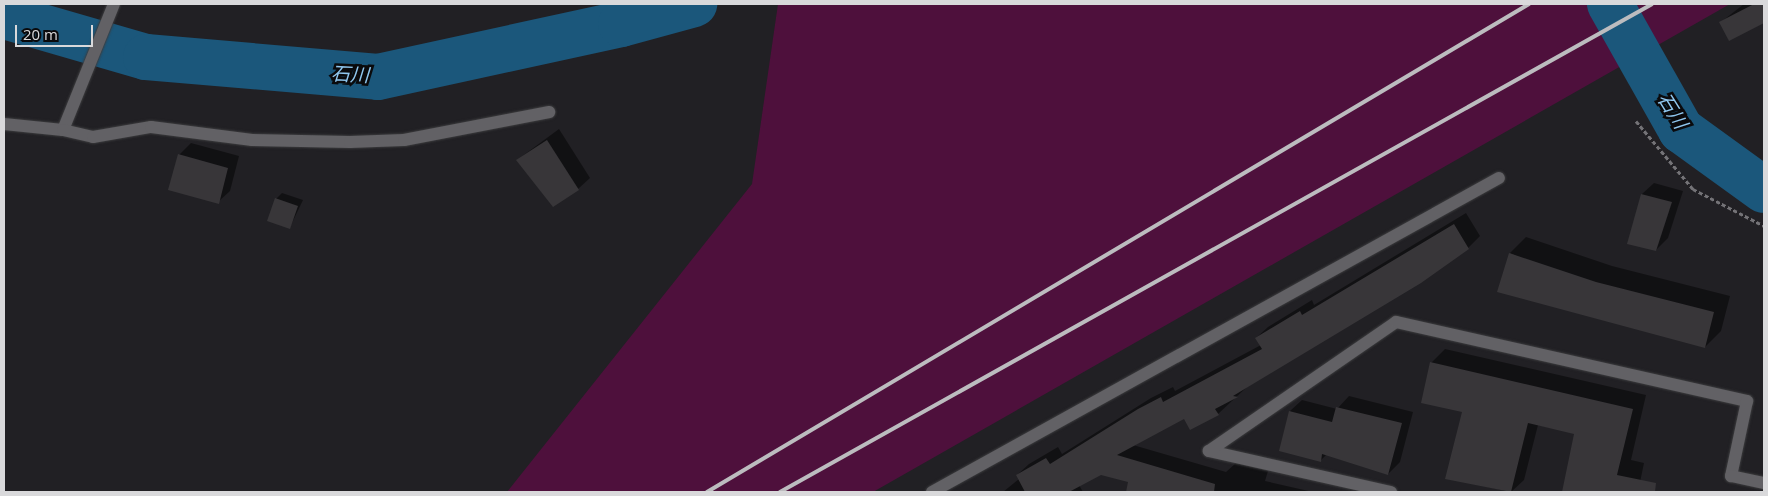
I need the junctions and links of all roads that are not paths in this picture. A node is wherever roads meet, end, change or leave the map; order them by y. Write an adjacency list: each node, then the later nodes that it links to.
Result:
1 (114, 4): 4 (street)
2 (548, 112): 4 (street)
3 (4, 124): 4 (street)
4 (63, 130)
5 (1498, 178): 7 (street)
6 (1764, 483): 8 (street)
7 (932, 492)
8 (1391, 492)

